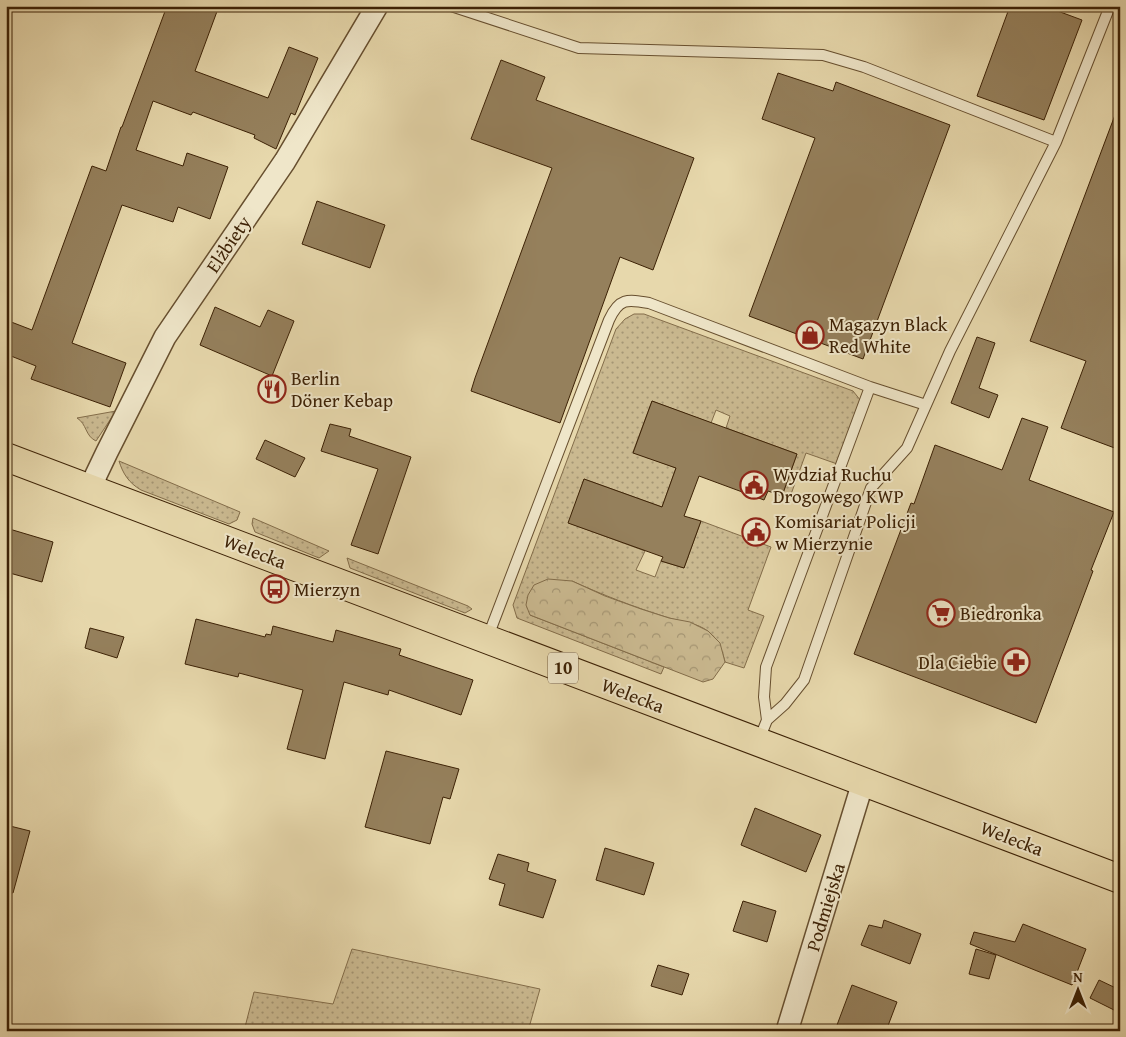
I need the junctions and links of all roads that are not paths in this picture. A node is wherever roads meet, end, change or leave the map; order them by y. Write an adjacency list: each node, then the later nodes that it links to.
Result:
1 (378, 6): 8 (street, Elżbiety)
2 (451, 6): 4 (lane)
3 (1110, 6): 4 (lane)
4 (1056, 142): 6 (lane)
5 (870, 387): 6 (lane); 9 (lane); 10 (lane)
6 (926, 405): 10 (lane)
7 (6, 457): 8 (main road, Welecka / 10)
8 (92, 489): 9 (main road, Welecka / 10)
9 (487, 640): 10 (main road, Welecka / 10)
10 (762, 731): 11 (main road, Welecka / 10)
11 (864, 782): 12 (main road, Welecka / 10); 13 (street, Podmiejska)
12 (1120, 879)
13 (787, 1031)

